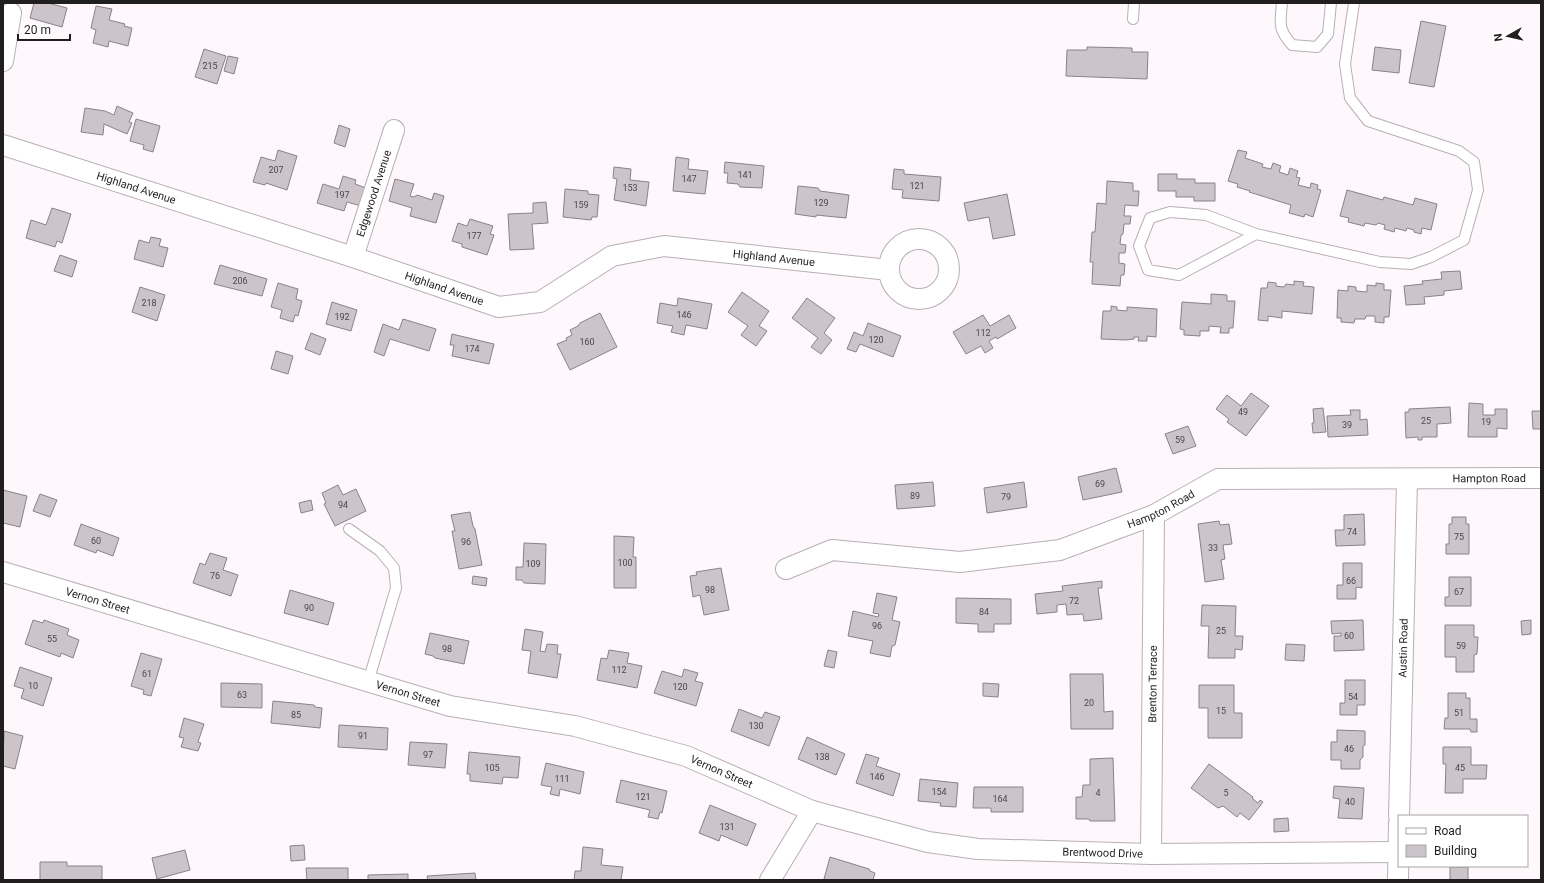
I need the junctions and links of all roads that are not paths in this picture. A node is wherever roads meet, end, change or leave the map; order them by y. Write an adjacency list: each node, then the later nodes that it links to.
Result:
1 (1134, 3): 6 (lane)
2 (1282, 3): 3 (lane)
3 (1331, 3)
4 (1354, 3): 10 (lane)
5 (11, 13): 7 (street)
6 (1132, 19)
7 (3, 61)
8 (394, 130): 11 (street, Edgewood Avenue)
9 (3, 145): 11 (street, Highland Avenue)
10 (1256, 234): 10 (lane)
11 (353, 257): 12 (street, Highland Avenue)
12 (889, 270)
13 (1541, 478): 14 (street, Hampton Road)
14 (1407, 479): 15 (street, Hampton Road); 21 (street, Austin Road)
15 (1154, 515): 17 (street, Hampton Road); 23 (street, Brenton Terrace)
16 (349, 529): 19 (lane)
17 (786, 569)
18 (4, 576): 19 (street, Vernon Street)
19 (368, 682): 20 (street, Vernon Street)
20 (812, 811): 23 (street, Brentwood Drive); 24 (street)
21 (1399, 815)
22 (1398, 852): 23 (street, Brentwood Drive); 25 (street)
23 (1151, 854)
24 (770, 880)
25 (1398, 880)

